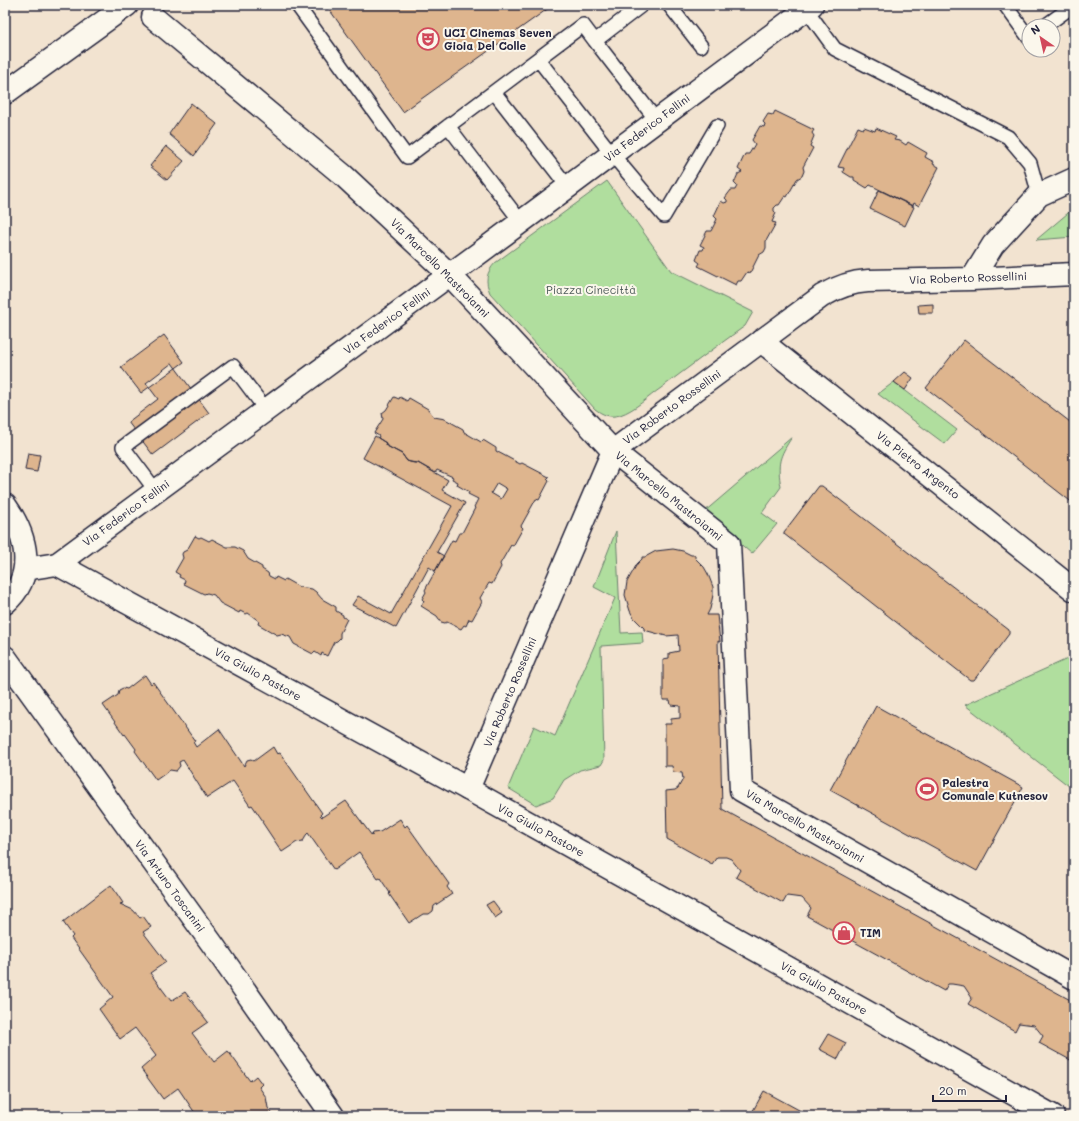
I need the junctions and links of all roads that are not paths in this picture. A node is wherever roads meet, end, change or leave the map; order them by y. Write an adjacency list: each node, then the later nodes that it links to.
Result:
1 (127, 5): 14 (street)
2 (298, 5): 17 (lane)
3 (642, 5): 11 (lane)
4 (670, 5): 12 (lane)
5 (1005, 5): 10 (lane)
6 (1074, 5): 9 (lane)
7 (809, 7): 16 (street, Via Federico Fellini); 22 (lane)
8 (153, 17): 25 (street, Via Marcello Mastroianni)
9 (1056, 18)
10 (1021, 27)
11 (595, 40): 13 (lane); 16 (lane)
12 (701, 46)
13 (538, 59): 15 (lane); 19 (lane)
14 (5, 92)
15 (494, 92): 17 (lane); 21 (lane)
16 (657, 121): 19 (street, Via Federico Fellini)
17 (448, 126): 23 (lane)
18 (717, 126): 19 (lane)
19 (612, 154): 21 (street, Via Federico Fellini)
20 (1074, 178): 22 (street)
21 (568, 187): 23 (street, Via Federico Fellini)
22 (1039, 195): 26 (street)
23 (521, 222): 25 (street, Via Federico Fellini)
24 (1074, 274): 26 (street, Via Roberto Rossellini)
25 (450, 275): 28 (street, Via Federico Fellini); 29 (street, Via Marcello Mastroianni)
26 (972, 279): 27 (street, Via Roberto Rossellini)
27 (761, 341): 29 (street, Via Roberto Rossellini); 34 (street, Via Pietro Argento)
28 (266, 410): 30 (street, Via Federico Fellini); 30 (lane)
29 (613, 451): 37 (street, Via Roberto Rossellini); 38 (street, Via Marcello Mastroianni)
30 (156, 491): 32 (street, Via Federico Fellini)
31 (5, 505): 33 (street)
32 (57, 564): 33 (street); 37 (street, Via Giulio Pastore)
33 (24, 569): 35 (street)
34 (1074, 590)
35 (5, 603)
36 (5, 657): 39 (street, Via Arturo Toscanini)
37 (468, 789): 40 (street, Via Giulio Pastore)
38 (1074, 978)
39 (334, 1116)
40 (1053, 1116)

